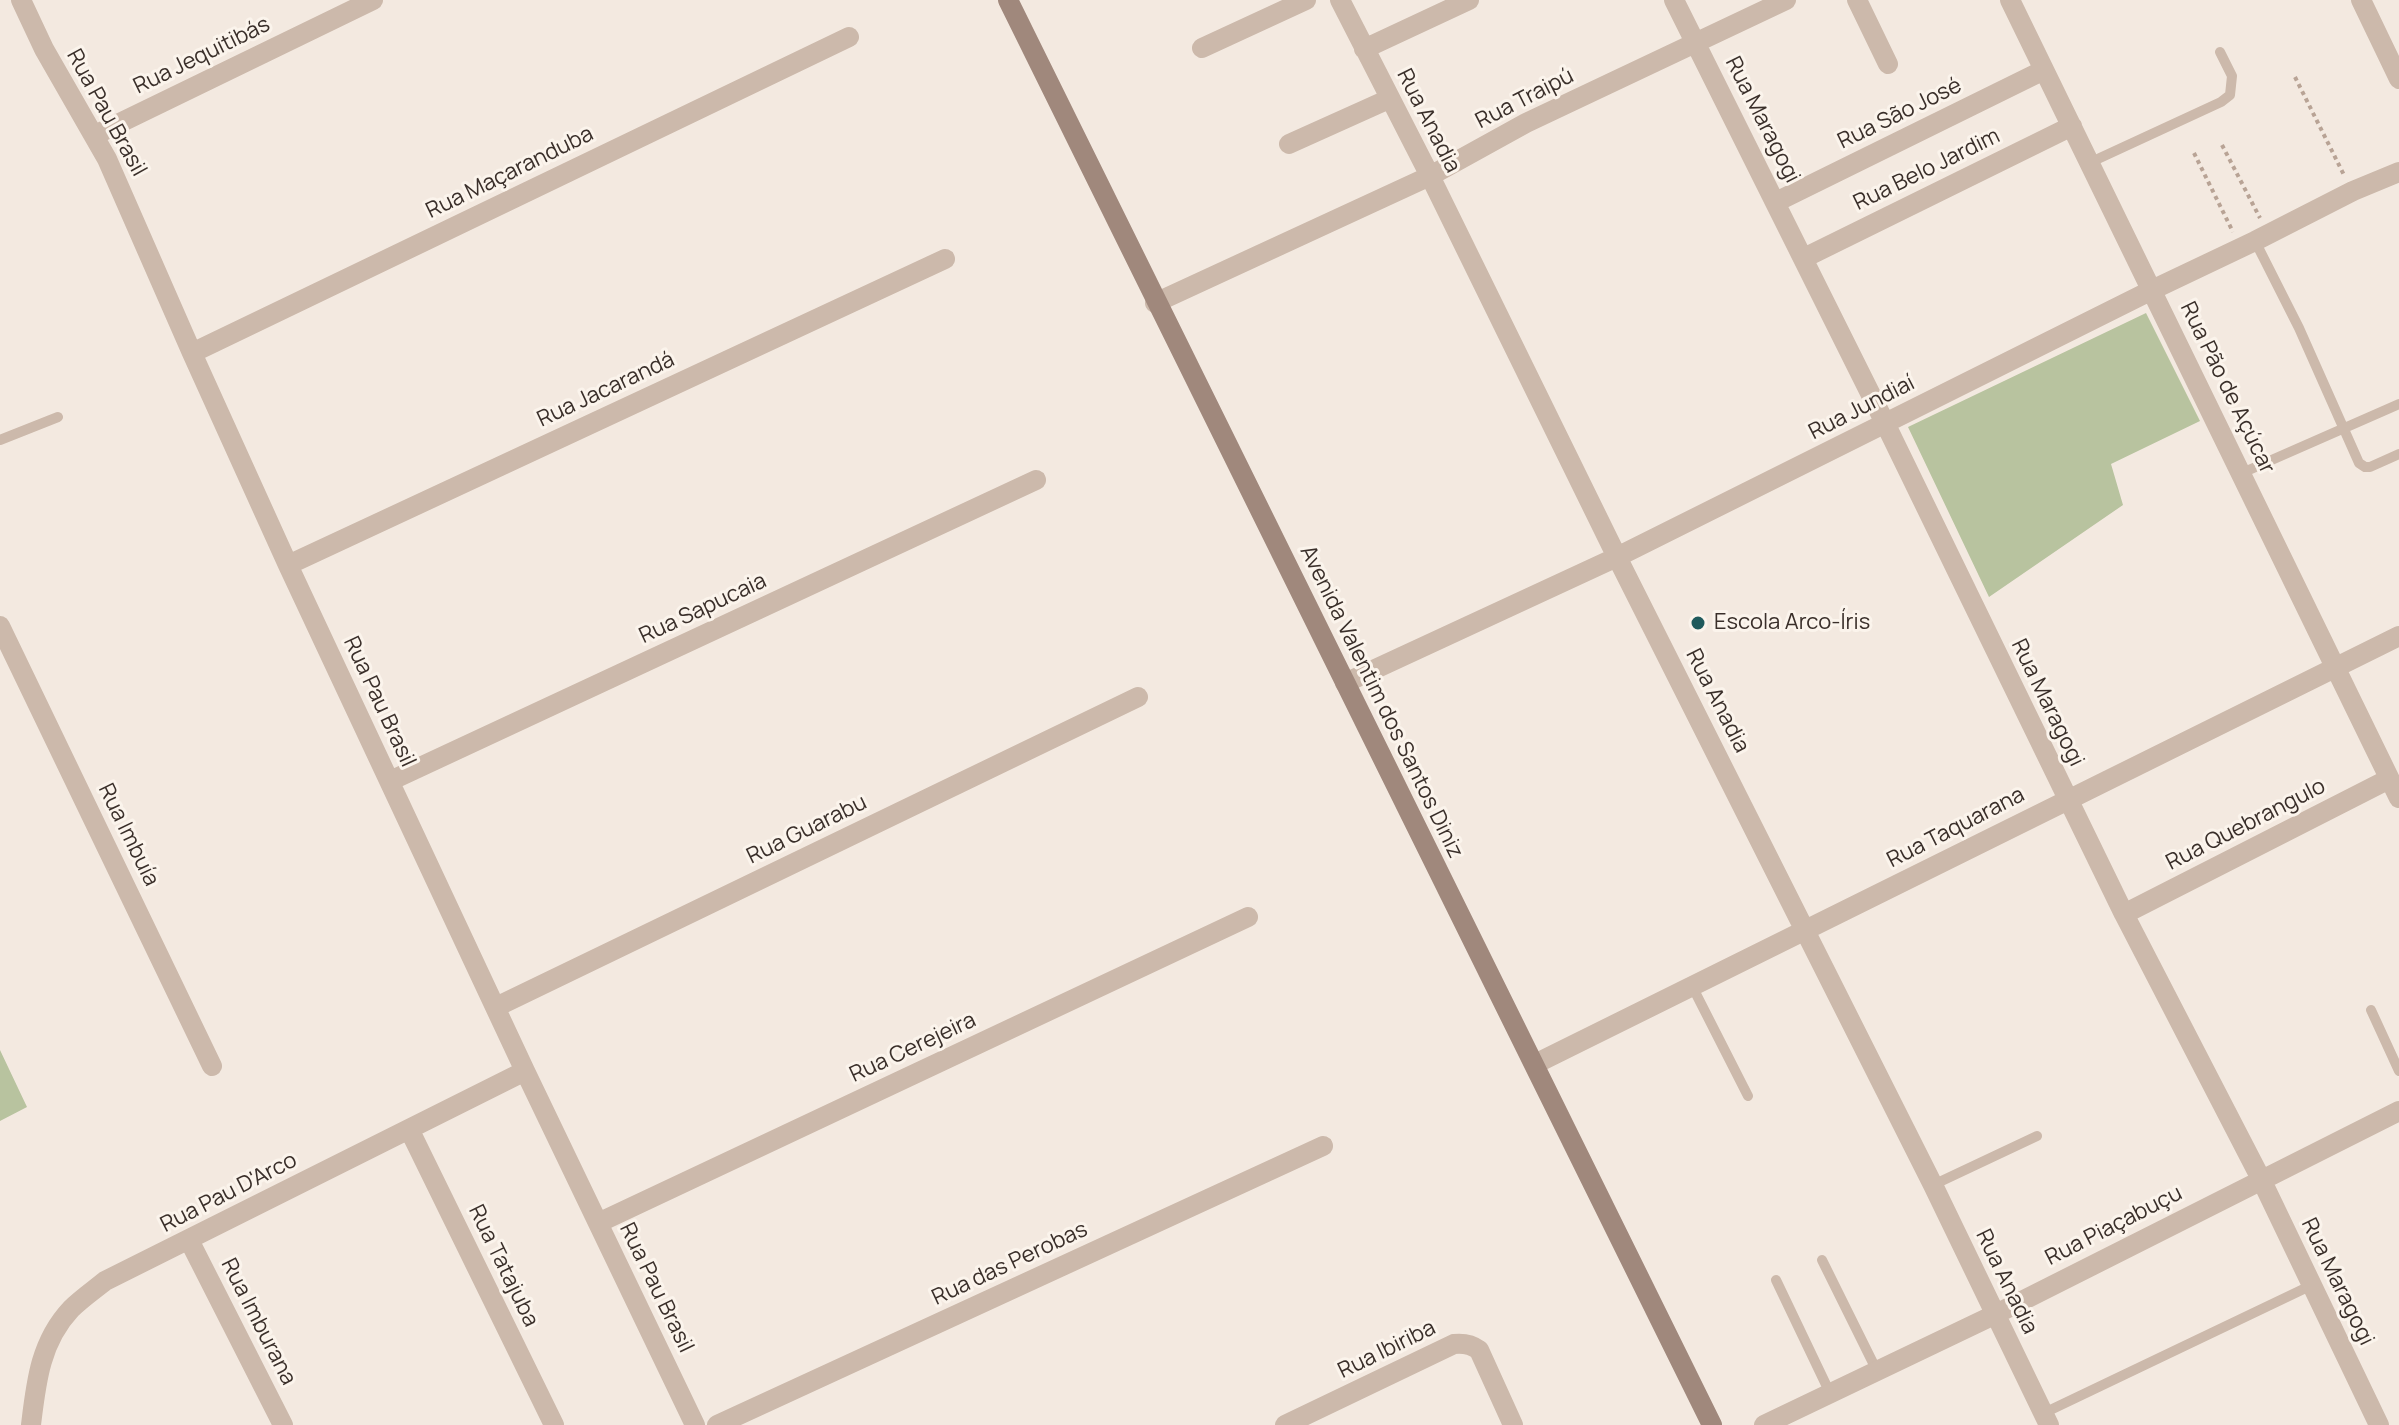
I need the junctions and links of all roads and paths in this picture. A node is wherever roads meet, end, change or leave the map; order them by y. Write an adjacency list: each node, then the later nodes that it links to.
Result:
1 (21, 0): 23 (street, Rua Pau Brasil)
2 (373, 0): 23 (street, Rua Jequitibás)
3 (1008, 0): 36 (street, Avenida Valentim dos Santos Diniz)
4 (1306, 0): 14 (street)
5 (1340, 0): 15 (street, Rua Anadia)
6 (1469, 0): 15 (street)
7 (1674, 0): 13 (street, Rua Maragogi)
8 (1786, 0): 13 (street, Rua Traipú)
9 (1857, 0): 17 (street)
10 (2010, 0): 18 (street, Rua Pão de Açúcar)
11 (2361, 0): 20 (street)
12 (849, 37): 37 (street, Rua Maçaranduba)
13 (1696, 44): 29 (street, Rua Traipú); 31 (street, Rua Maragogi)
14 (1202, 48)
15 (1364, 49): 21 (street, Rua Anadia)
16 (2220, 52): 27 (lane)
17 (1888, 64)
18 (2044, 70): 22 (street, Rua Pão de Açúcar); 31 (street, Rua São José)
19 (2295, 77): 30 (path)
20 (2399, 79)
21 (1389, 99): 24 (street); 29 (street, Rua Anadia)
22 (2072, 126): 27 (street, Rua Pão de Açúcar); 33 (street, Rua Belo Jardim)
23 (95, 135): 37 (street, Rua Pau Brasil)
24 (1289, 144)
25 (2222, 145): 32 (path)
26 (2194, 153): 32 (path)
27 (2089, 163): 35 (street, Rua Pão de Açúcar)
28 (2399, 172): 30 (street, Rua Jundiaí)
29 (1430, 176): 36 (street, Rua Traipú); 46 (street, Rua Anadia)
30 (2353, 191): 32 (street, Rua Jundiaí)
31 (1776, 202): 33 (street, Rua Maragogi)
32 (2255, 241): 35 (street, Rua Jundiaí); 41 (lane)
33 (1804, 258): 40 (street, Rua Maragogi)
34 (945, 259): 47 (street, Rua Jacarandá)
35 (2152, 290): 40 (street, Rua Jundiaí); 44 (street, Rua Pão de Açúcar)
36 (1155, 303): 51 (street, Avenida Valentim dos Santos Diniz)
37 (192, 353): 47 (street, Rua Pau Brasil)
38 (2399, 404): 41 (lane)
39 (58, 417): 42 (lane)
40 (1885, 423): 46 (street, Rua Jundiaí); 56 (street, Rua Maragogi)
41 (2344, 429): 43 (lane); 44 (lane)
42 (0, 440)
43 (2399, 454)
44 (2242, 473): 50 (street, Rua Pão de Açúcar)
45 (1036, 480): 54 (street, Rua Sapucaia)
46 (1617, 557): 51 (street, Rua Jundiaí); 59 (street, Rua Anadia)
47 (288, 565): 54 (street, Rua Pau Brasil)
48 (0, 626): 64 (street, Rua Imbuía)
49 (2399, 636): 50 (street, Rua Taquarana)
50 (2335, 668): 53 (street, Rua Pão de Açúcar); 56 (street, Rua Taquarana)
51 (1345, 683): 63 (street, Avenida Valentim dos Santos Diniz)
52 (1138, 697): 61 (street, Rua Guarabu)
53 (2389, 779): 55 (street, Rua Pão de Açúcar); 57 (street, Rua Quebrangulo)
54 (390, 781): 61 (street, Rua Pau Brasil)
55 (2399, 798)
56 (2067, 799): 57 (street, Rua Maragogi); 59 (street, Rua Taquarana)
57 (2124, 914): 72 (street, Rua Maragogi)
58 (1248, 917): 74 (street, Rua Cerejeira)
59 (1805, 930): 60 (street, Rua Taquarana); 73 (street, Rua Anadia)
60 (1692, 986): 63 (street, Rua Taquarana); 67 (lane)
61 (496, 1007): 65 (street, Rua Pau Brasil)
62 (2371, 1010): 66 (lane)
63 (1535, 1064): 90 (street, Avenida Valentim dos Santos Diniz)
64 (212, 1066)
65 (525, 1071): 69 (street, Rua Pau D'Arco); 74 (street, Rua Pau Brasil)
66 (2399, 1071)
67 (1748, 1096)
68 (2399, 1111): 72 (street, Rua Piaçabuçu)
69 (409, 1129): 75 (street, Rua Pau D'Arco); 85 (street, Rua Tatajuba)
70 (2037, 1136): 73 (lane)
71 (1323, 1146): 87 (street, Rua das Perobas)
72 (2261, 1179): 78 (street, Rua Maragogi); 79 (street, Rua Piaçabuçu)
73 (1933, 1185): 79 (street, Rua Anadia)
74 (598, 1223): 86 (street, Rua Pau Brasil)
75 (189, 1240): 83 (street, Rua Pau D'Arco); 84 (street, Rua Imburana)
76 (1822, 1260): 80 (lane)
77 (1776, 1280): 81 (lane)
78 (2312, 1285): 82 (lane); 92 (street, Rua Maragogi)
79 (1994, 1315): 80 (street, Rua Piaçabuçu); 82 (street, Rua Anadia)
80 (1877, 1371): 81 (street, Rua Piaçabuçu)
81 (1830, 1393): 91 (street, Rua Piaçabuçu)
82 (2046, 1419)
83 (31, 1425)
84 (283, 1425)
85 (554, 1425)
86 (695, 1425)
87 (717, 1425)
88 (1285, 1425): 89 (street, Rua Ibiriba)
89 (1513, 1425)
90 (1712, 1425)
91 (1764, 1425)
92 (2379, 1425)

